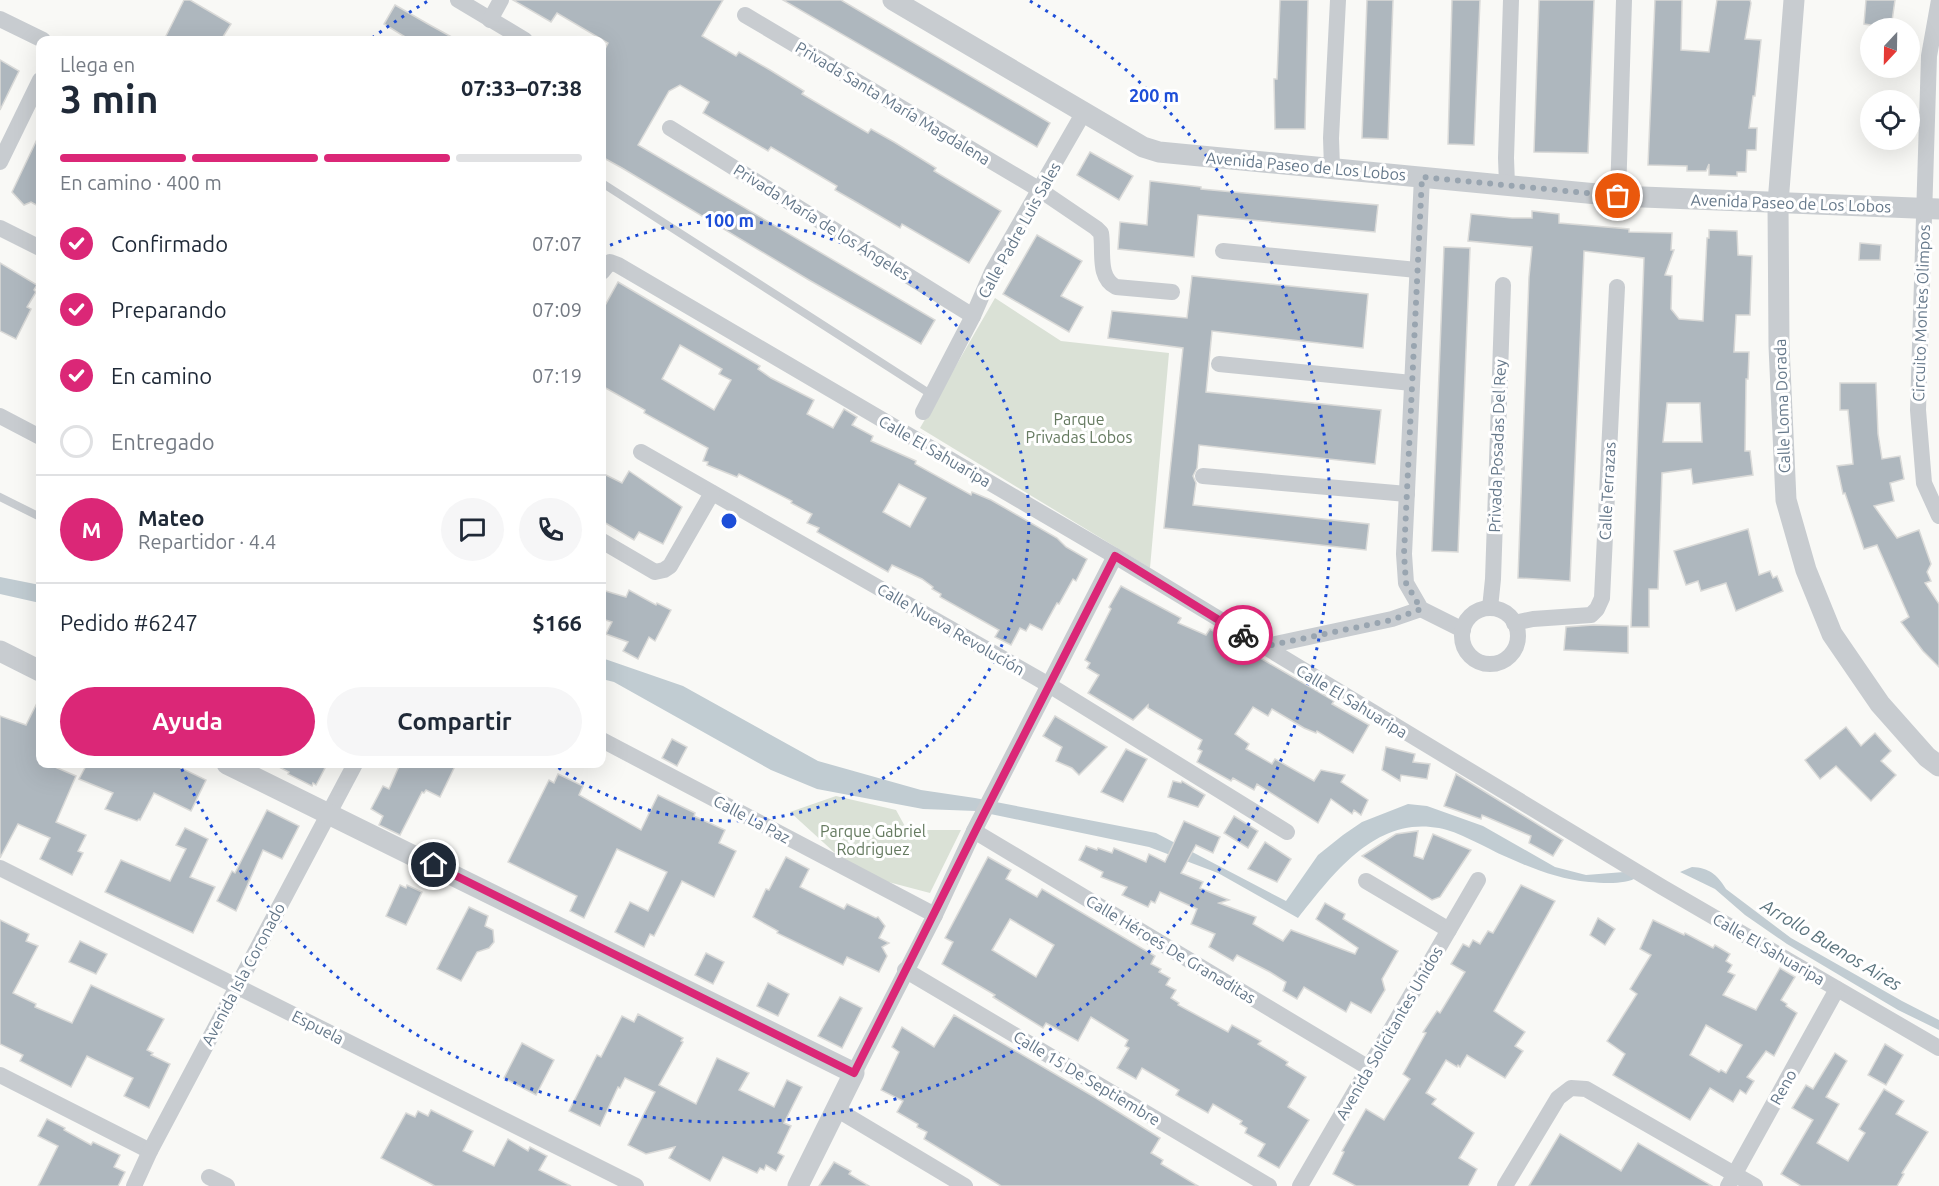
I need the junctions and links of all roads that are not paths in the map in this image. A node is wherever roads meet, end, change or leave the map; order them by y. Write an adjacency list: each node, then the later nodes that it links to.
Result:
1 (458, 0): 11 (street)
2 (501, 0): 11 (street)
3 (893, 0): 15 (street, Avenida Paseo de Los Lobos)
4 (1338, 0): 18 (street)
5 (1511, 0): 20 (street)
6 (1624, 0): 23 (street)
7 (1794, 0): 24 (street, Calle Loma Dorada)
8 (1939, 0): 25 (street, Circuito Montes Olimpos)
9 (745, 15): 22 (street, Privada Santa María Magdalena)
10 (0, 19): 13 (street)
11 (490, 20): 12 (street)
12 (518, 36)
13 (36, 37)
14 (36, 88): 17 (street)
15 (1084, 112): 18 (street, Avenida Paseo de Los Lobos); 22 (street, Calle Padre Luis Sales)
16 (670, 128): 34 (street, Privada María de los Ángeles)
17 (0, 162)
18 (1332, 168): 19 (street, Avenida Paseo de Los Lobos)
19 (1422, 177): 20 (street, Avenida Paseo de Los Lobos); 30 (street)
20 (1507, 185): 23 (street, Avenida Paseo de Los Lobos)
21 (606, 186): 37 (lane)
22 (1040, 190): 33 (street, Privada Santa María Magdalena); 34 (street, Calle Padre Luis Sales)
23 (1618, 196): 24 (street, Avenida Paseo de Los Lobos)
24 (1778, 203): 25 (street, Avenida Paseo de Los Lobos); 59 (street, Calle Loma Dorada)
25 (1932, 208): 47 (street, Circuito Montes Olimpos)
26 (0, 228): 27 (street)
27 (36, 246)
28 (1223, 250): 30 (street)
29 (606, 267): 49 (street, Calle El Sahuaripa)
30 (1417, 270): 36 (street)
31 (1503, 285): 50 (street, Privada Posadas Del Rey)
32 (1617, 287): 52 (street, Calle Terrazas)
33 (1172, 292)
34 (974, 316): 37 (street, Calle Padre Luis Sales)
35 (1219, 364): 36 (street)
36 (1412, 382): 44 (street)
37 (932, 395): 38 (street, Calle Padre Luis Sales)
38 (923, 412)
39 (0, 416): 40 (street)
40 (36, 435)
41 (641, 452): 43 (street, Calle Nueva Revolución)
42 (1203, 476): 44 (street)
43 (712, 493): 48 (street); 57 (street, Calle Nueva Revolución)
44 (1407, 494): 51 (street)
45 (0, 497): 46 (lane)
46 (36, 515)
47 (1939, 516)
48 (606, 543)
49 (1115, 556): 54 (street, Calle El Sahuaripa); 57 (street)
50 (1490, 608): 52 (street); 53 (street)
51 (1421, 609): 53 (street); 54 (street)
52 (1514, 622): 53 (street)
53 (1463, 630)
54 (1262, 647): 72 (street, Calle El Sahuaripa)
55 (0, 651): 56 (street)
56 (36, 669)
57 (1049, 684): 63 (street); 64 (street, Calle Nueva Revolución)
58 (606, 742): 68 (street, Calle La Paz)
59 (1939, 766)
60 (235, 768): 62 (street)
61 (353, 768): 62 (street, Avenida Isla Coronado)
62 (328, 813): 71 (street, Avenida Isla Coronado); 75 (street)
63 (977, 826): 68 (street); 74 (street, Calle Héroes De Granaditas)
64 (1287, 832)
65 (0, 868): 71 (street, Espuela)
66 (1478, 880): 69 (street, Avenida Solicitantes Unidos)
67 (1366, 881): 69 (street)
68 (934, 915): 70 (street)
69 (1449, 930): 74 (street, Avenida Solicitantes Unidos)
70 (905, 970): 75 (street); 86 (street, Calle 15 De Septiembre)
71 (237, 986): 78 (street, Avenida Isla Coronado); 83 (street, Espuela)
72 (1837, 989): 73 (street, Calle El Sahuaripa); 80 (street, Reno)
73 (1939, 1048)
74 (1369, 1068): 87 (street, Avenida Solicitantes Unidos)
75 (854, 1073): 77 (street)
76 (0, 1075): 78 (street)
77 (836, 1109): 84 (street); 85 (street)
78 (150, 1151): 81 (street, Avenida Isla Coronado)
79 (209, 1177): 82 (street)
80 (1731, 1180): 88 (street); 89 (street)
81 (134, 1186)
82 (227, 1186)
83 (636, 1186)
84 (798, 1186)
85 (965, 1186)
86 (1269, 1186)
87 (1300, 1186)
88 (1505, 1186)
89 (1755, 1186)

